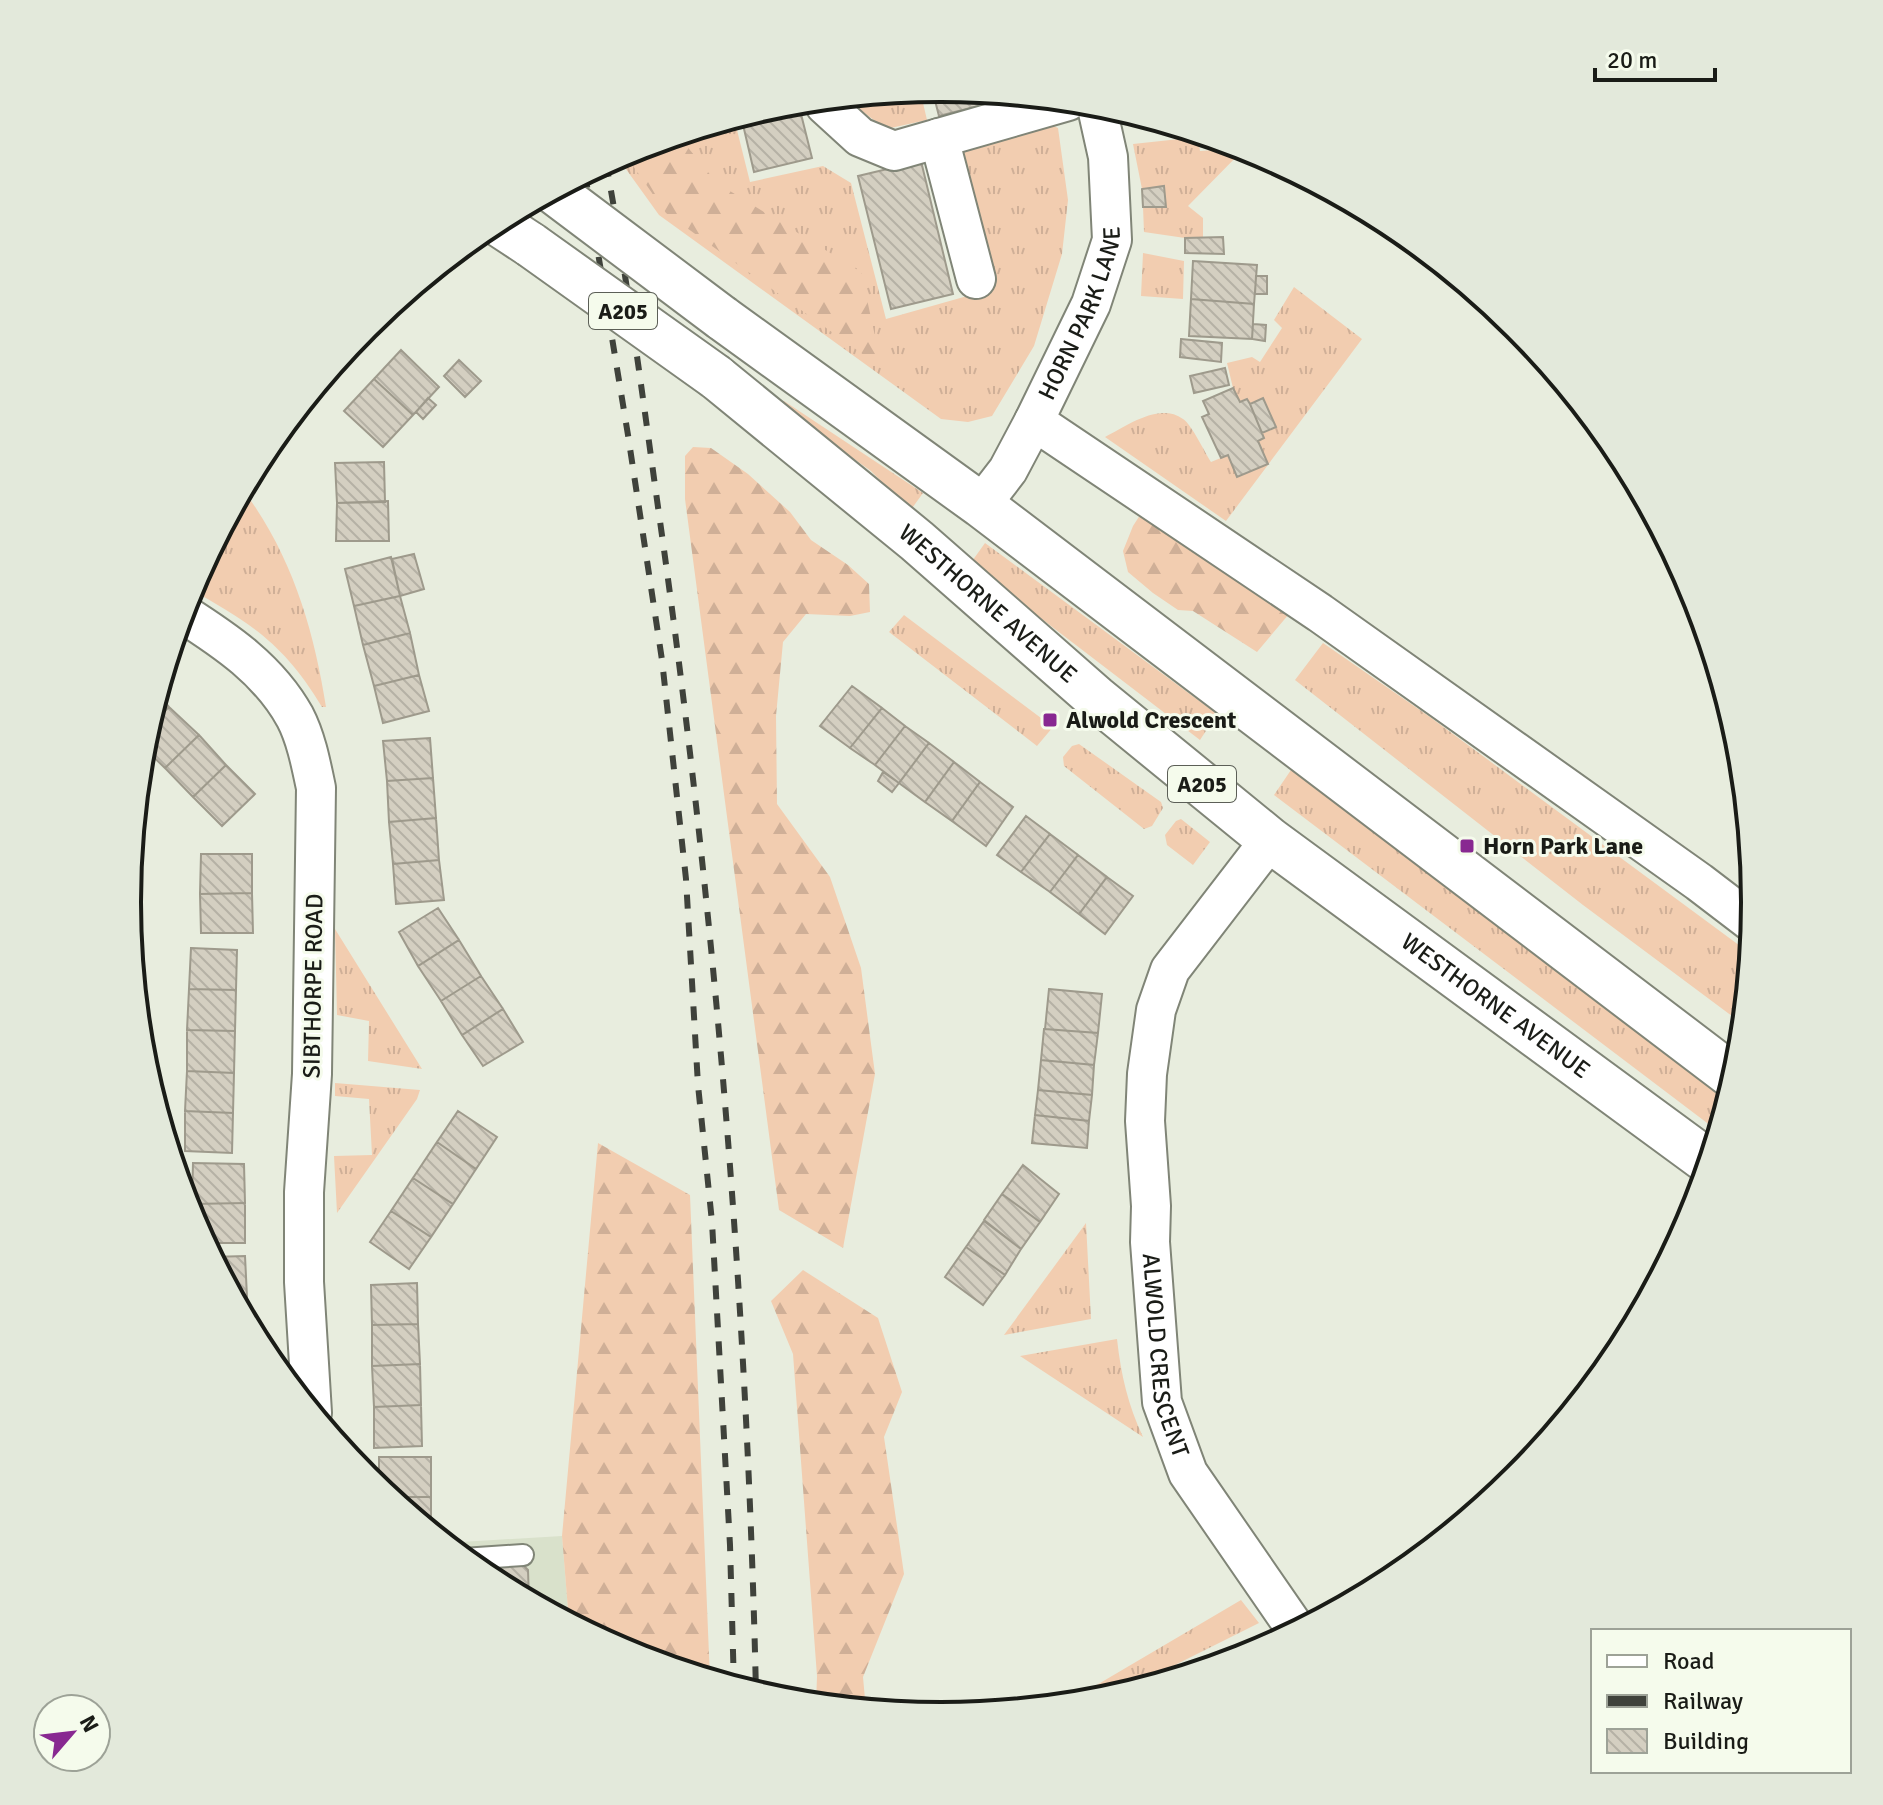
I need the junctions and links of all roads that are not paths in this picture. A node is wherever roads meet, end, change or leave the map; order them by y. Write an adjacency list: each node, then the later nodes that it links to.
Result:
1 (1017, 106): 4 (street)
2 (830, 110): 4 (street)
3 (1099, 117): 8 (street, HORN PARK LANE)
4 (939, 138): 7 (street)
5 (562, 198): 9 (highway, A205, bridge)
6 (513, 234): 11 (highway, WESTHORNE AVENUE / A205, bridge)
7 (976, 279)
8 (1034, 421): 9 (street, HORN PARK LANE); 12 (street)
9 (981, 505): 13 (highway, A205)
10 (193, 620): 15 (street, SIBTHORPE ROAD)
11 (1270, 840): 14 (highway, WESTHORNE AVENUE / A205); 18 (street, ALWOLD CRESCENT)
12 (1742, 914)
13 (1724, 1070)
14 (1701, 1156)
15 (311, 1396)
16 (523, 1555): 17 (lane)
17 (482, 1558)
18 (1291, 1622)

